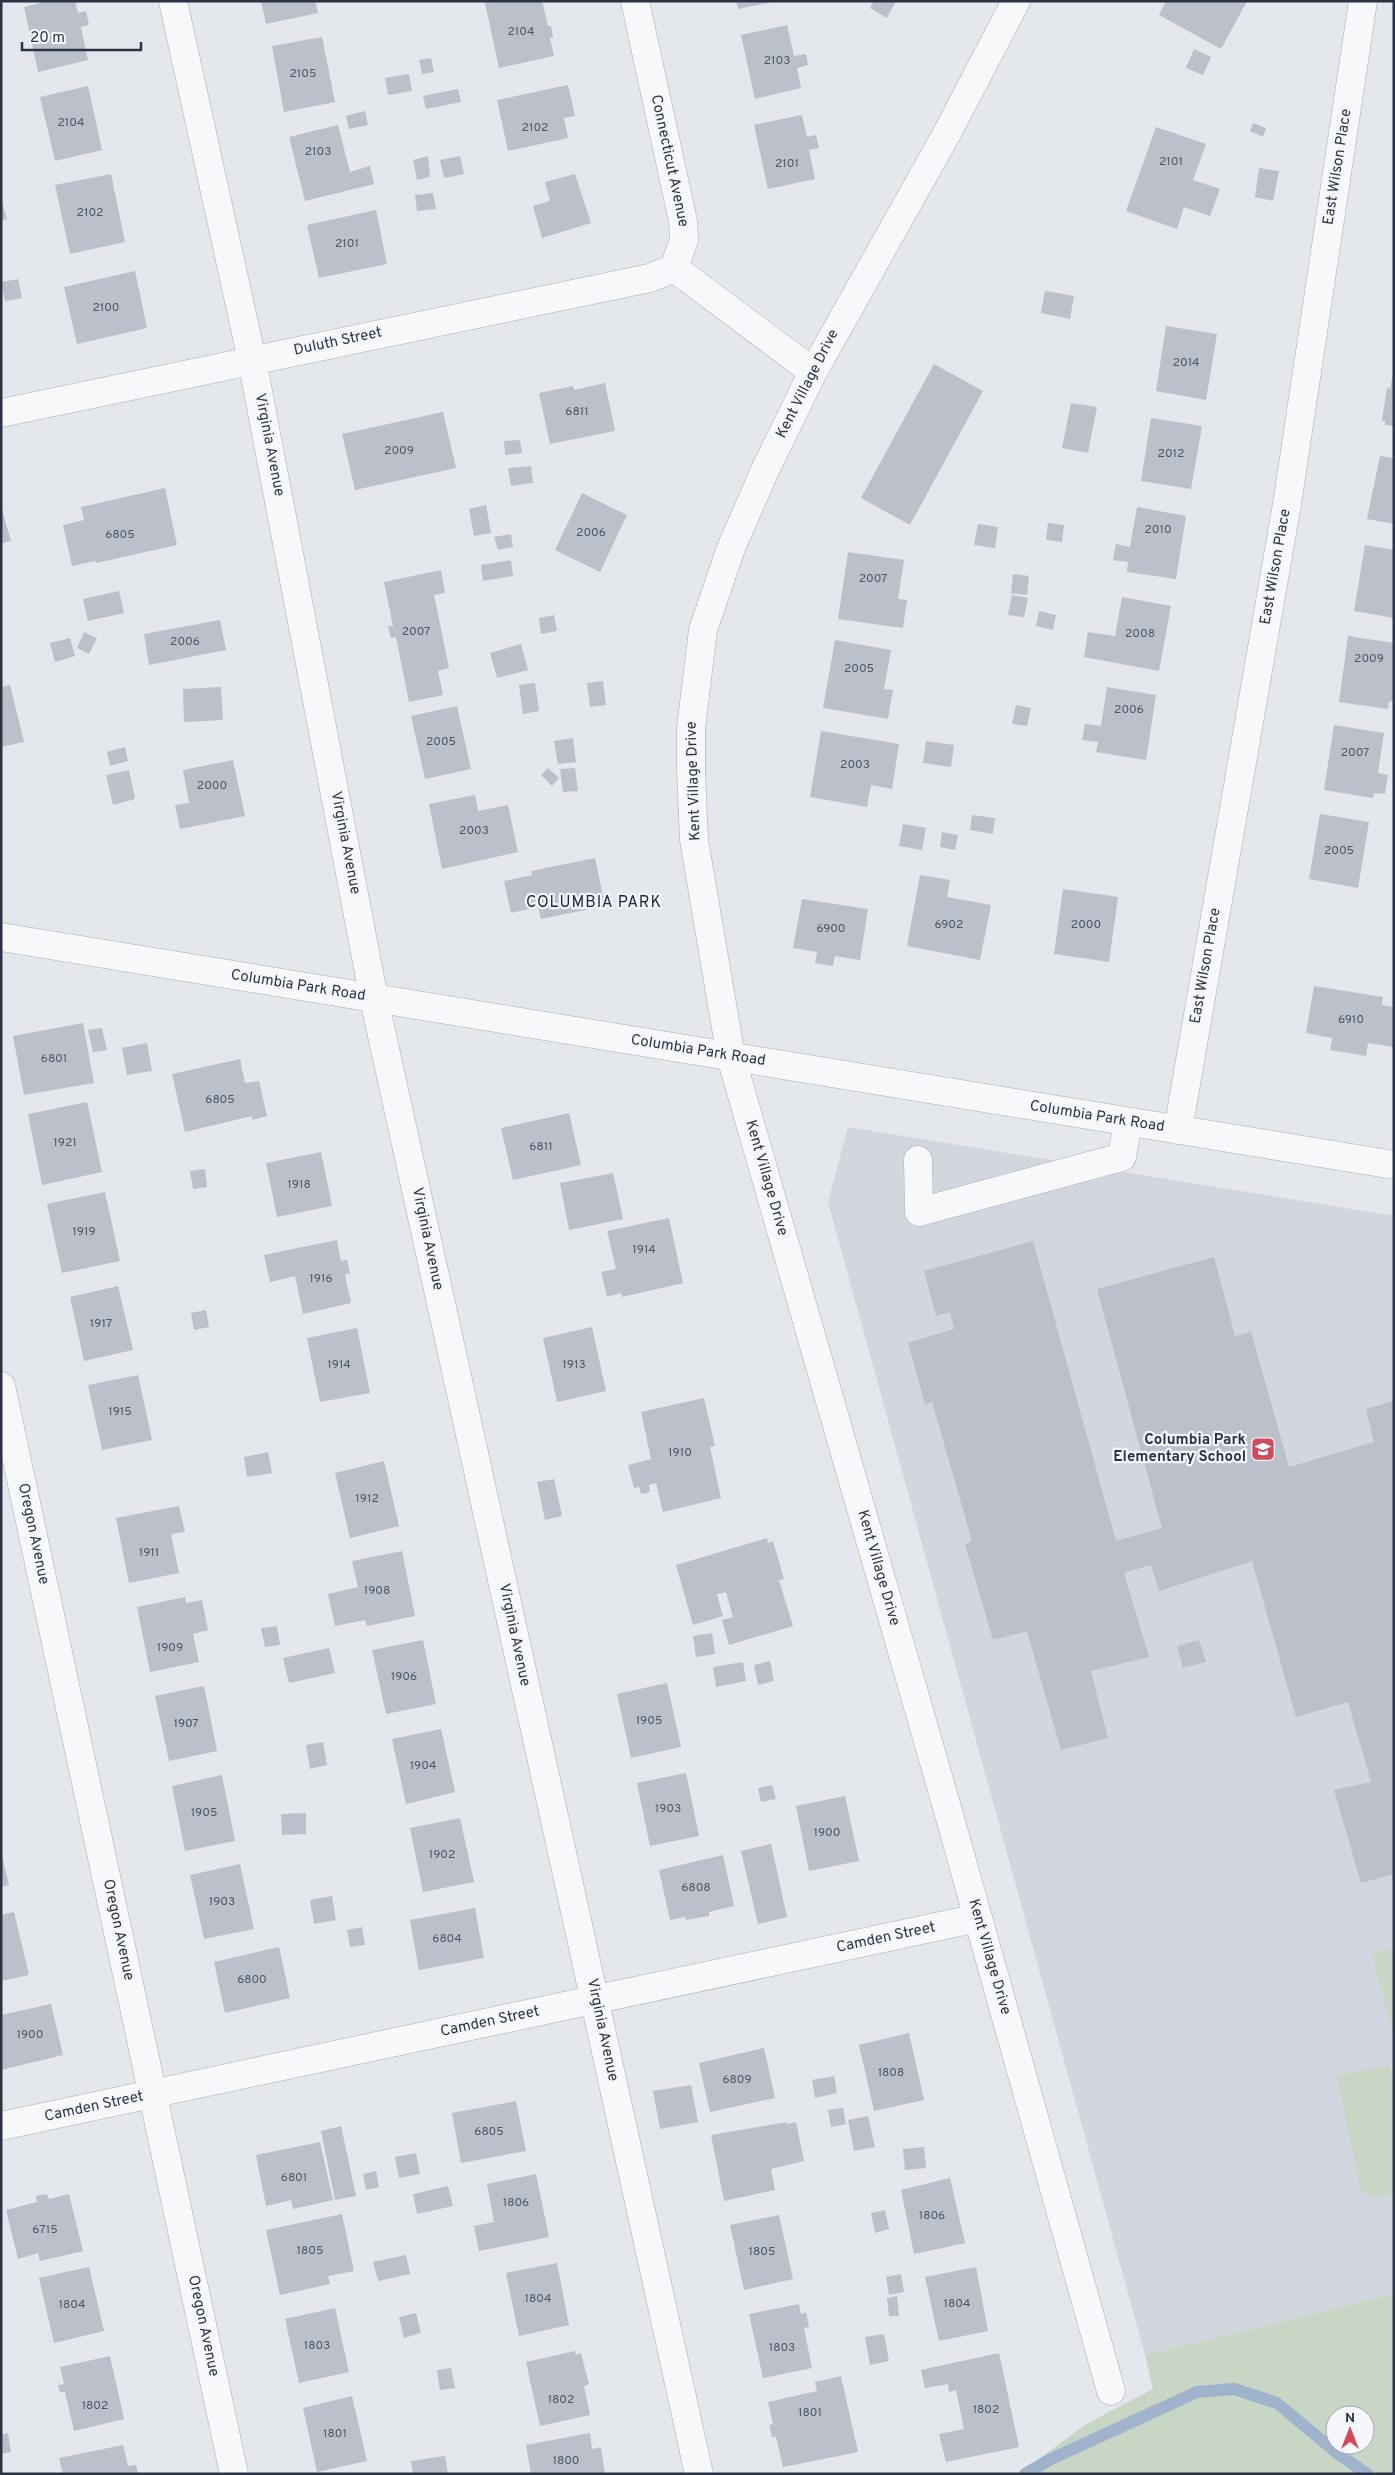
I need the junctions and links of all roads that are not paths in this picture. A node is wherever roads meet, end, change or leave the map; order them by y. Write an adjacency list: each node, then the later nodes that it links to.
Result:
1 (173, 1): 6 (street, Virginia Avenue)
2 (635, 1): 5 (street, Connecticut Avenue)
3 (1016, 1): 7 (street, Kent Village Drive)
4 (1364, 1): 13 (street, East Wilson Place)
5 (674, 268): 6 (street, Duluth Street); 7 (street)
6 (252, 360): 8 (street, Duluth Street); 10 (street, Virginia Avenue)
7 (813, 372): 11 (street, Kent Village Drive)
8 (1, 414)
9 (1, 938): 10 (street, Columbia Park Road)
10 (374, 999): 11 (street, Columbia Park Road); 18 (street, Virginia Avenue)
11 (731, 1057): 12 (street, Columbia Park Road); 17 (street, Kent Village Drive)
12 (1128, 1122): 13 (street, Columbia Park Road); 14 (street)
13 (1178, 1130): 15 (street, Columbia Park Road)
14 (918, 1160)
15 (1394, 1165)
16 (1, 1386): 19 (street, Oregon Avenue)
17 (978, 1918): 18 (street, Camden Street); 21 (street, Kent Village Drive)
18 (595, 2000): 19 (street, Camden Street); 23 (street, Virginia Avenue)
19 (154, 2094): 20 (street, Camden Street); 22 (street, Oregon Avenue)
20 (1, 2126)
21 (1111, 2391)
22 (234, 2474)
23 (699, 2474)

